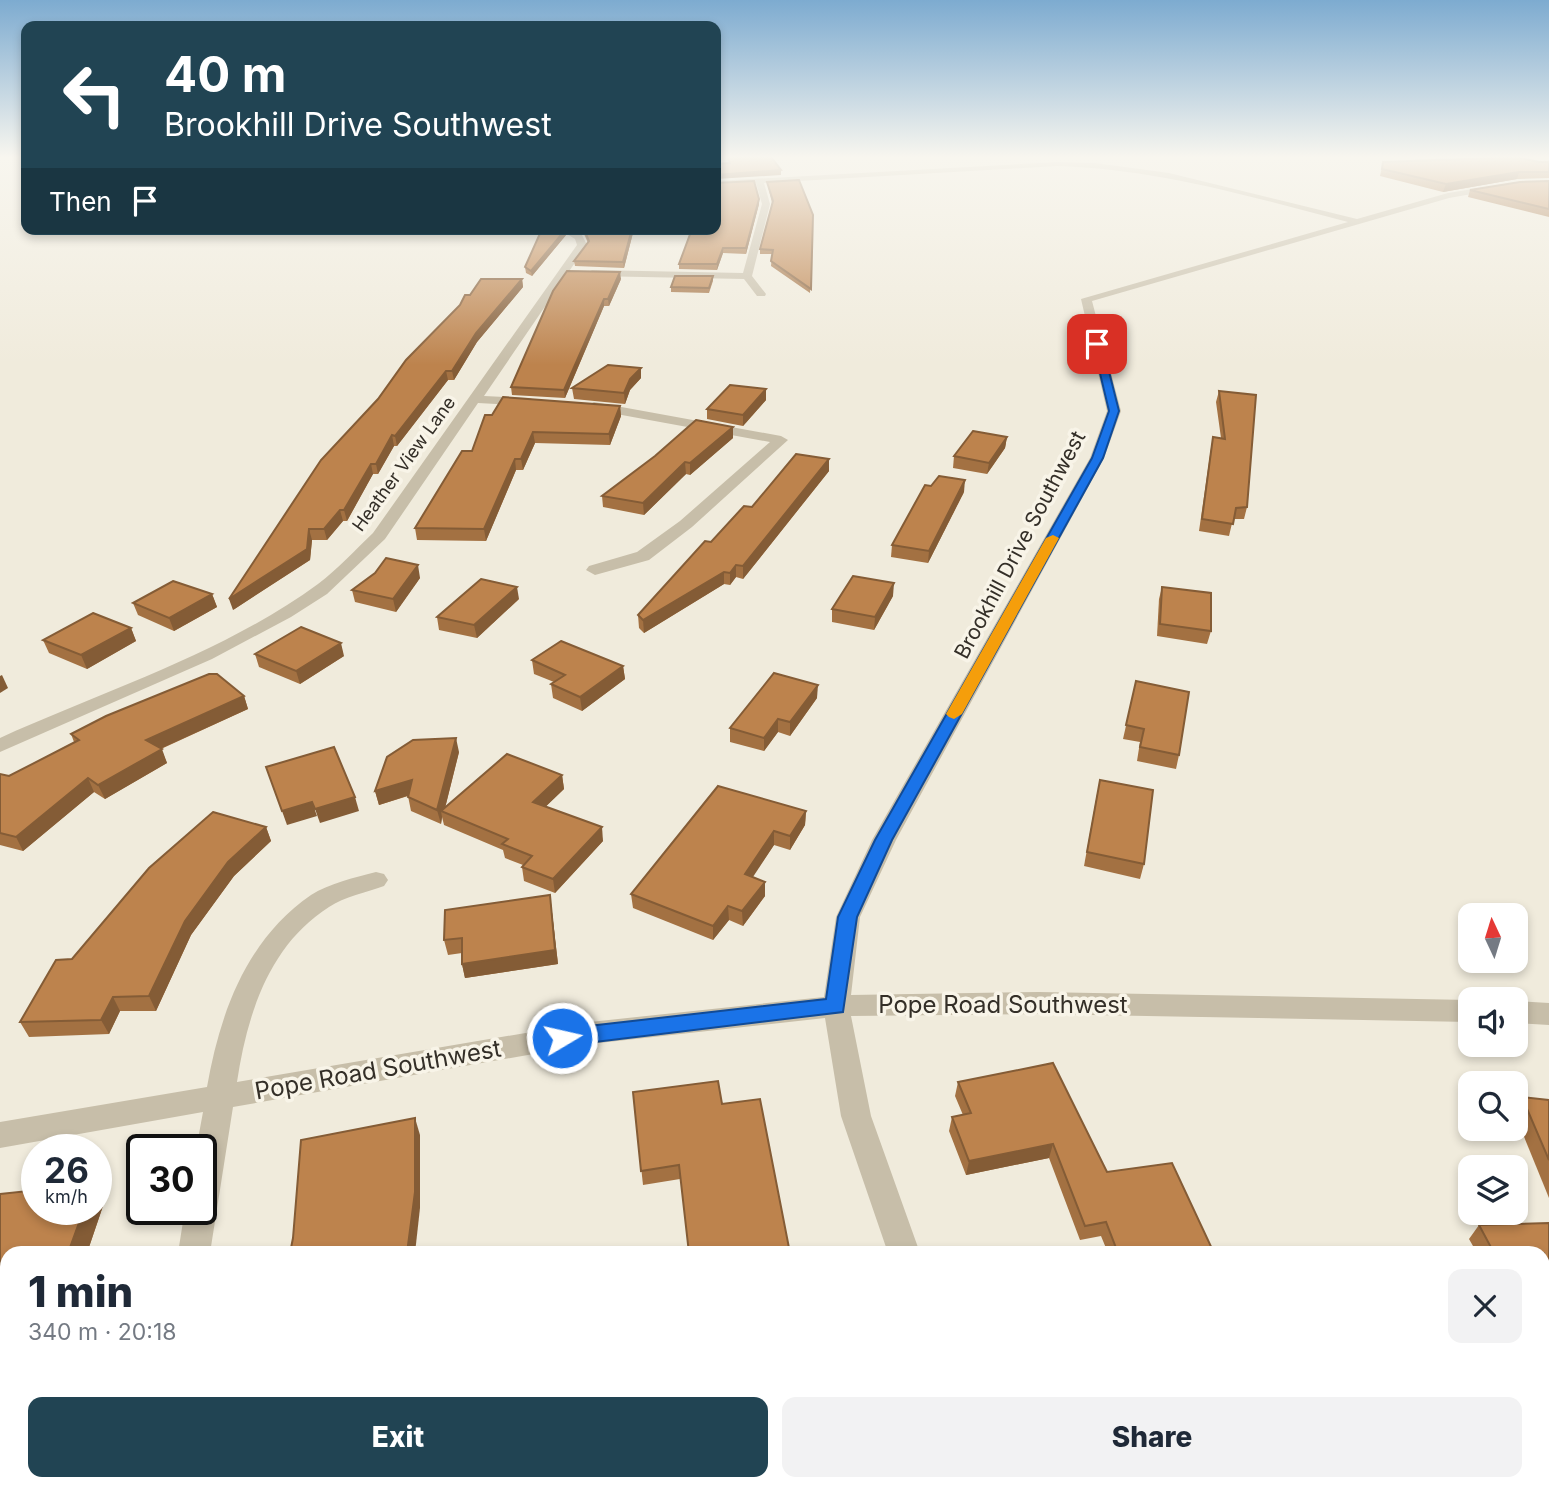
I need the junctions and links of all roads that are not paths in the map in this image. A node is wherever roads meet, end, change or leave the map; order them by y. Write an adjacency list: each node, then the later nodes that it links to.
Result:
1 (760, 227): 5 (street)
2 (1333, 227): 13 (street, Brookhill Drive Southwest)
3 (574, 235): 4 (street, Heather View Lane)
4 (563, 272): 5 (street); 7 (street, Heather View Lane)
5 (747, 276): 6 (street)
6 (761, 294)
7 (475, 399): 8 (street); 11 (street, Heather View Lane)
8 (542, 402)
9 (581, 405): 10 (street)
10 (595, 569)
11 (0, 747)
12 (376, 880): 17 (street)
13 (836, 1006): 14 (street, Pope Road Southwest); 17 (street, Pope Road Southwest); 20 (street, Brookhill Drive Southwest)
14 (1458, 1011)
15 (1528, 1013): 16 (street)
16 (1549, 1014)
17 (221, 1098): 18 (street, Pope Road Southwest); 19 (street)
18 (0, 1135)
19 (195, 1246)
20 (902, 1246)

